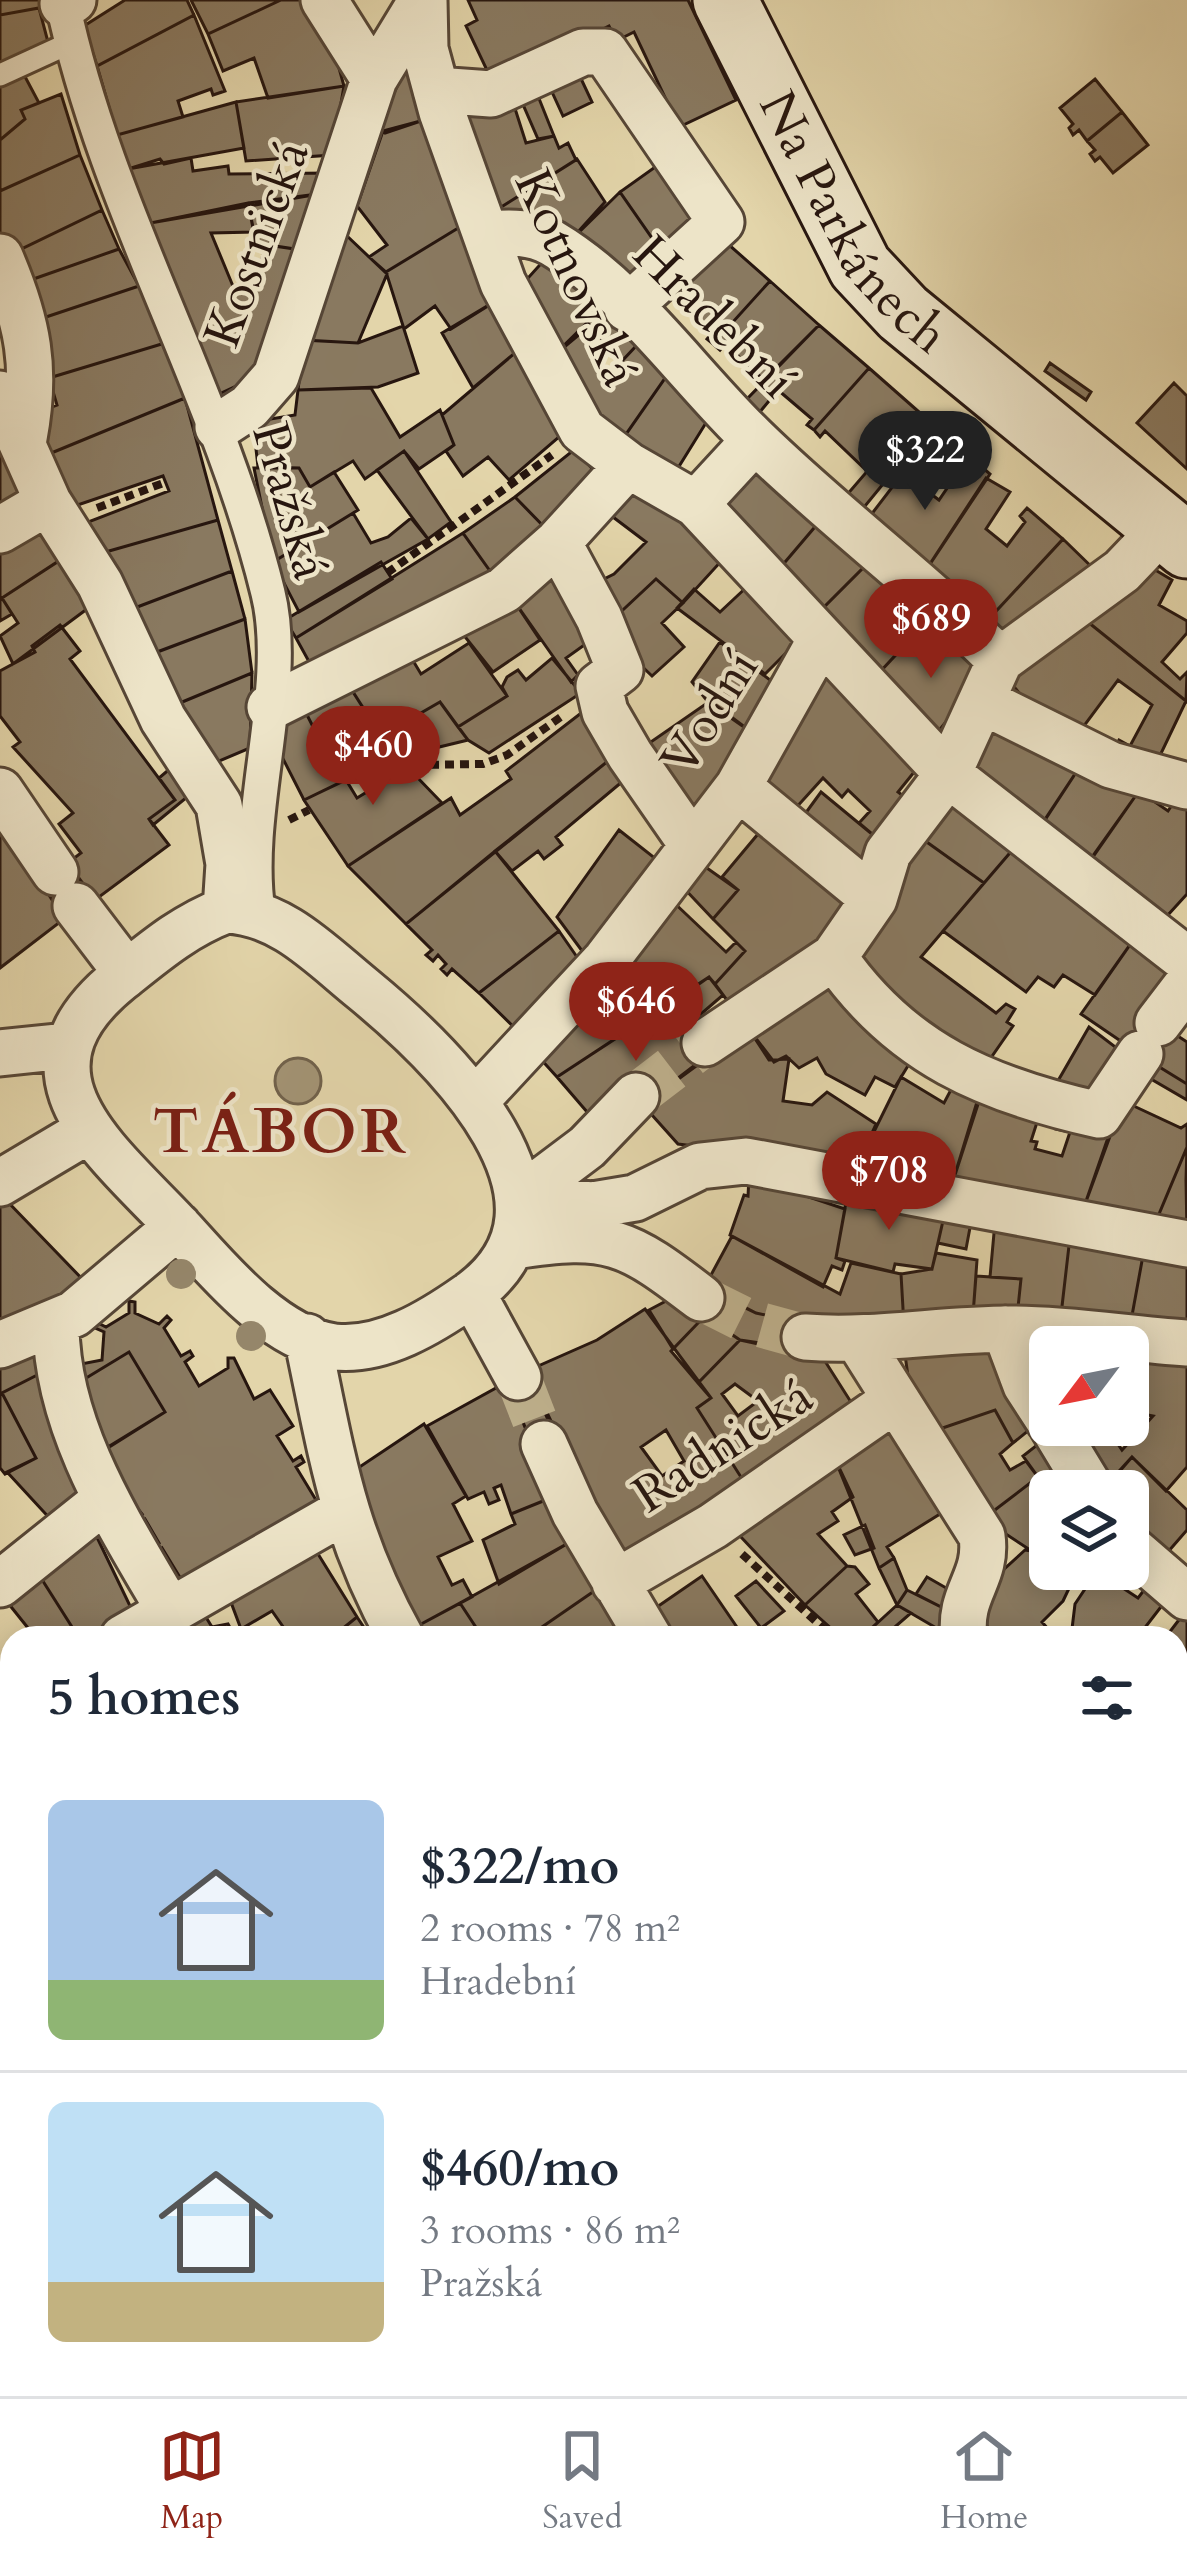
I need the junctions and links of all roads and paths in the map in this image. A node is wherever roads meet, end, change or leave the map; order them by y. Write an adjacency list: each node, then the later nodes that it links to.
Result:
1 (324, 0): 6 (street)
2 (423, 0): 6 (street, Kostnická); 7 (street, Kotnovská)
3 (724, 0): 21 (main road, Na Parkánech)
4 (68, 12): 5 (lane); 12 (street, Pražská)
5 (0, 75)
6 (374, 79): 12 (street, Kostnická)
7 (436, 90): 8 (street, Kotnovská); 10 (street)
8 (490, 234): 10 (street, Hradební); 13 (street, Kotnovská)
9 (0, 257): 14 (street)
10 (626, 308): 15 (street, Hradební)
11 (0, 394): 14 (street)
12 (218, 427): 27 (street, Pražská)
13 (582, 430): 16 (street, Kotnovská); 23 (path)
14 (24, 438): 19 (street)
15 (755, 440): 18 (street); 25 (street, Hradební)
16 (628, 465): 18 (street, Kotnovská); 22 (street)
17 (166, 482): 19 (path)
18 (696, 504): 24 (street, Kotnovská)
19 (56, 513): 20 (street); 35 (street)
20 (0, 530)
21 (1175, 537): 25 (street)
22 (558, 542): 26 (street, Vodní); 27 (street)
23 (387, 573)
24 (821, 639): 29 (street, Kotnovská); 31 (street, Vodní)
25 (992, 680): 29 (street); 30 (street, Hradební)
26 (599, 686): 28 (path); 33 (street, Vodní)
27 (270, 707): 35 (street, Pražská)
28 (415, 765)
29 (948, 774): 34 (street); 36 (street, Kotnovská)
30 (1187, 786)
31 (738, 787): 33 (street, Vodní); 34 (street)
32 (0, 791): 38 (street)
33 (691, 843): 44 (street, Vodní)
34 (874, 899): 37 (street)
35 (242, 911): 38 (street); 44 (street)
36 (1178, 935)
37 (834, 957): 39 (street); 40 (street)
38 (127, 973): 41 (street)
39 (1187, 985)
40 (705, 1042)
41 (66, 1046): 42 (street); 45 (street)
42 (0, 1053)
43 (636, 1096): 47 (street)
44 (477, 1099): 47 (street)
45 (89, 1130): 46 (street); 48 (street)
46 (0, 1183)
47 (518, 1199): 49 (street); 50 (street)
48 (178, 1226): 53 (street); 55 (street)
49 (1187, 1244)
50 (514, 1246): 51 (street); 52 (street)
51 (472, 1294): 55 (street); 60 (street)
52 (701, 1298)
53 (56, 1326): 59 (street); 64 (street)
54 (1005, 1329): 57 (street); 58 (street); 61 (street)
55 (307, 1337): 65 (street)
56 (805, 1337): 57 (street)
57 (860, 1341): 62 (street)
58 (1187, 1343)
59 (0, 1346)
60 (518, 1377)
61 (1029, 1389)
62 (892, 1401): 66 (street, Radnická); 76 (street)
63 (544, 1444): 68 (street)
64 (105, 1501): 69 (street); 71 (street)
65 (343, 1512): 71 (street); 73 (street)
66 (713, 1526): 68 (street, Radnická); 75 (path)
67 (1149, 1564): 70 (street)
68 (615, 1583): 74 (street)
69 (0, 1584)
70 (1187, 1597)
71 (168, 1608): 72 (street)
72 (141, 1626)
73 (393, 1626)
74 (642, 1626)
75 (821, 1626)
76 (962, 1626)

